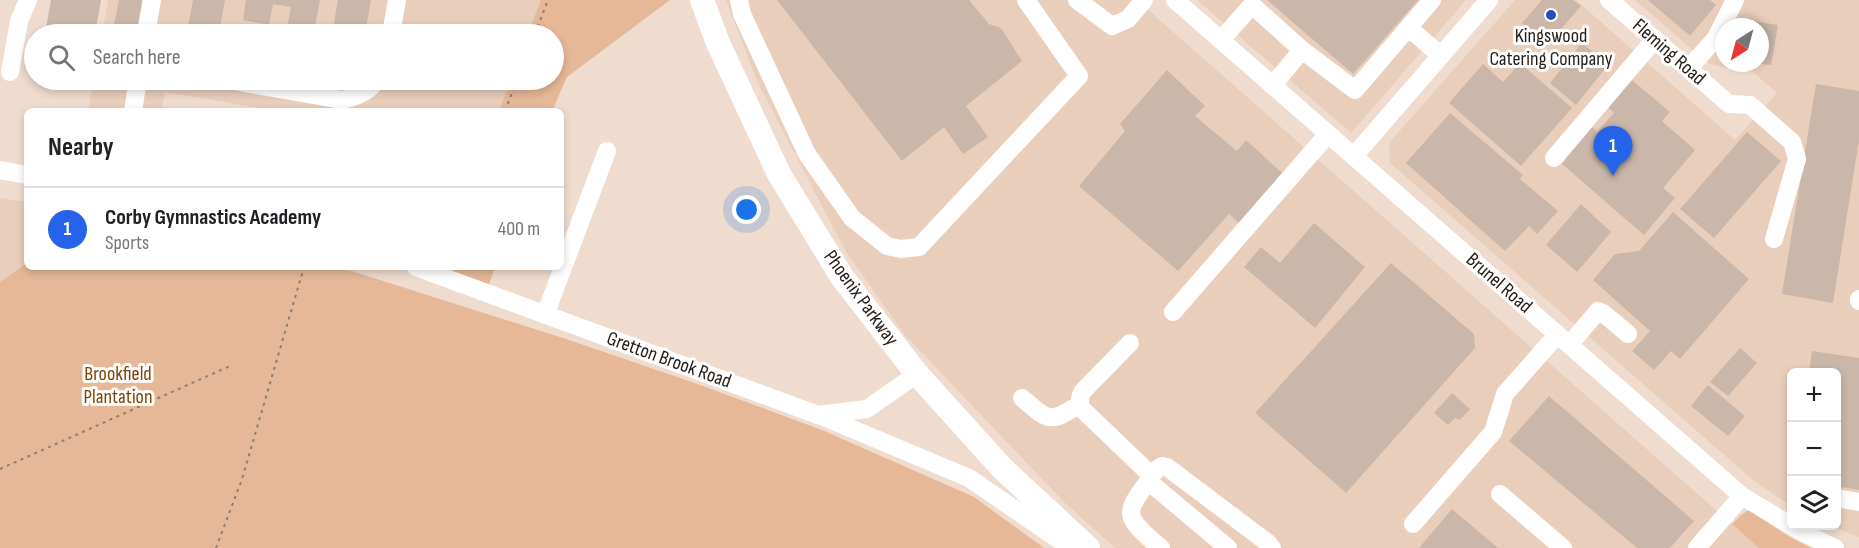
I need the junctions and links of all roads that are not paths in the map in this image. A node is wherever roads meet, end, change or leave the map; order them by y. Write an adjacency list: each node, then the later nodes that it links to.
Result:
1 (28, 0): 23 (street)
2 (152, 0): 15 (street)
3 (398, 0): 16 (street)
4 (702, 0): 44 (main road, Phoenix Parkway)
5 (739, 0): 6 (street)
6 (1026, 0)
7 (1077, 0): 8 (street)
8 (1144, 0)
9 (1175, 0): 19 (street, Brunel Road)
10 (1432, 0): 17 (street)
11 (1489, 0): 21 (street)
12 (1609, 0): 18 (street, Fleming Road)
13 (1735, 0): 22 (street)
14 (1249, 2): 19 (street); 20 (street)
15 (148, 24)
16 (393, 24)
17 (1409, 28): 20 (street); 21 (street)
18 (1655, 39): 22 (street, Fleming Road); 32 (street)
19 (1221, 40): 24 (street, Brunel Road)
20 (1302, 50): 24 (street)
21 (1440, 55): 31 (street)
22 (1689, 68): 35 (street, Fleming Road)
23 (10, 72)
24 (1273, 85): 29 (street, Brunel Road)
25 (136, 90): 28 (street)
26 (285, 90): 27 (street)
27 (367, 90)
28 (133, 108)
29 (1328, 134): 31 (street, Brunel Road); 39 (street)
30 (607, 152): 36 (street)
31 (1354, 156): 42 (street, Brunel Road)
32 (1554, 158)
33 (0, 170): 34 (street)
34 (24, 174)
35 (1774, 239)
36 (564, 265)
37 (424, 270): 40 (street, Gretton Brook Road)
38 (562, 270): 40 (street)
39 (1173, 312)
40 (545, 315): 47 (street, Gretton Brook Road)
41 (1629, 334): 42 (street)
42 (1563, 340): 50 (street, Brunel Road); 53 (street)
43 (1130, 343): 46 (street)
44 (917, 375): 47 (street, Gretton Brook Road); 55 (main road, Phoenix Parkway)
45 (1022, 398): 46 (street)
46 (1080, 404): 48 (street)
47 (818, 415): 54 (street)
48 (1150, 479): 56 (street); 57 (street); 58 (street)
49 (1500, 494): 59 (street)
50 (1742, 496): 60 (street); 61 (street, Brunel Road)
51 (1841, 499): 52 (street)
52 (1859, 502)
53 (1413, 524)
54 (1071, 548)
55 (1088, 548)
56 (1161, 548)
57 (1228, 548)
58 (1272, 548)
59 (1563, 548)
60 (1697, 548)
61 (1835, 548)

